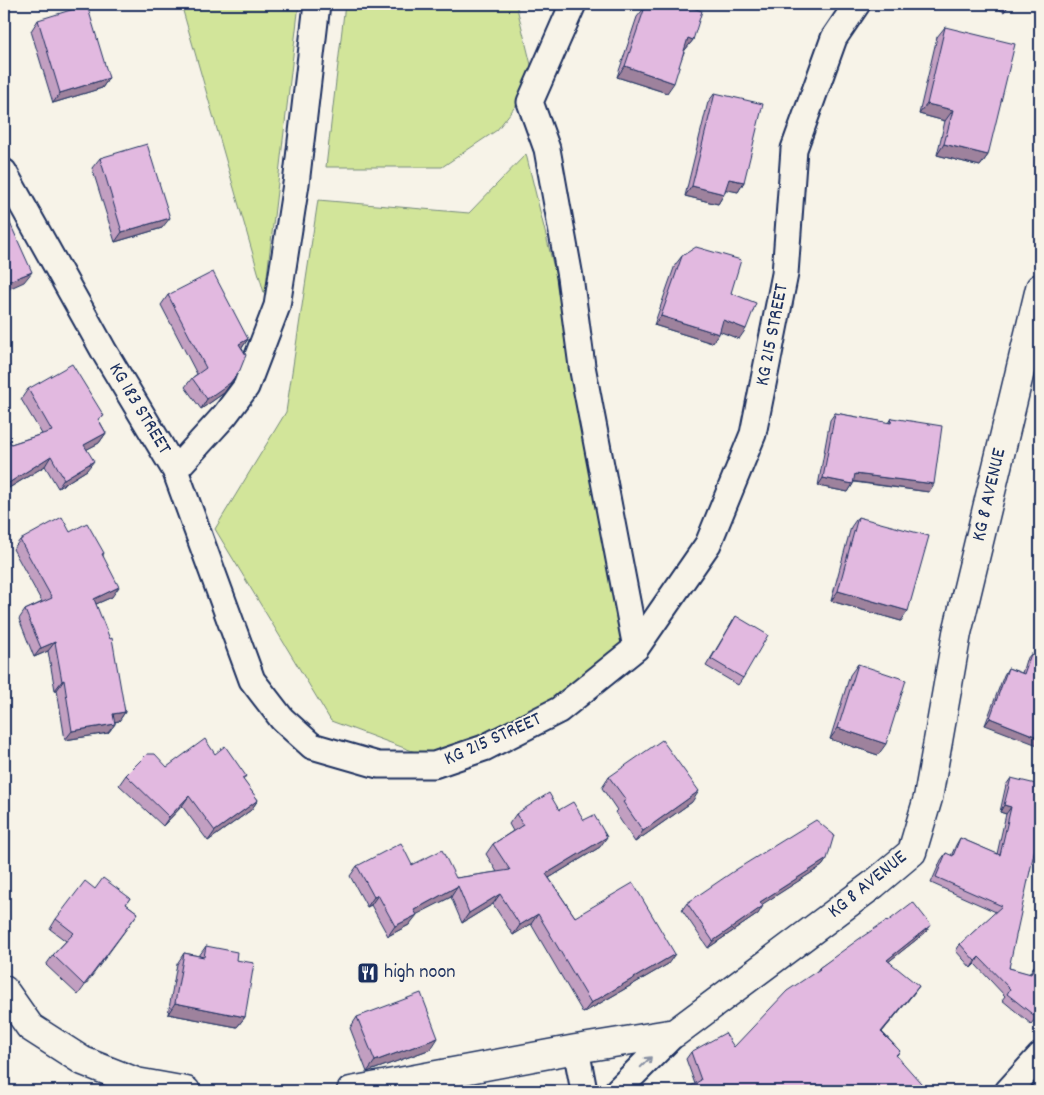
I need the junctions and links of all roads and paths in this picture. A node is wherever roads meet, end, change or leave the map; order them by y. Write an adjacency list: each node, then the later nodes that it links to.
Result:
1 (317, 4): 6 (street, KG 183 STREET)
2 (573, 4): 7 (street)
3 (857, 4): 7 (street, KG 215 STREET)
4 (4, 172): 6 (street, KG 183 STREET)
5 (1040, 288): 9 (street, KG 8 AVENUE)
6 (175, 470): 7 (street, KG 215 STREET)
7 (636, 648)
8 (4, 990): 12 (street)
9 (675, 1033): 10 (street, KG 8 AVENUE); 15 (street, one-way to 9)
10 (576, 1049): 13 (street, KG 8 AVENUE); 14 (street)
11 (1040, 1056): 16 (street)
12 (186, 1091)
13 (352, 1091)
14 (584, 1091)
15 (617, 1091)
16 (1008, 1091)

